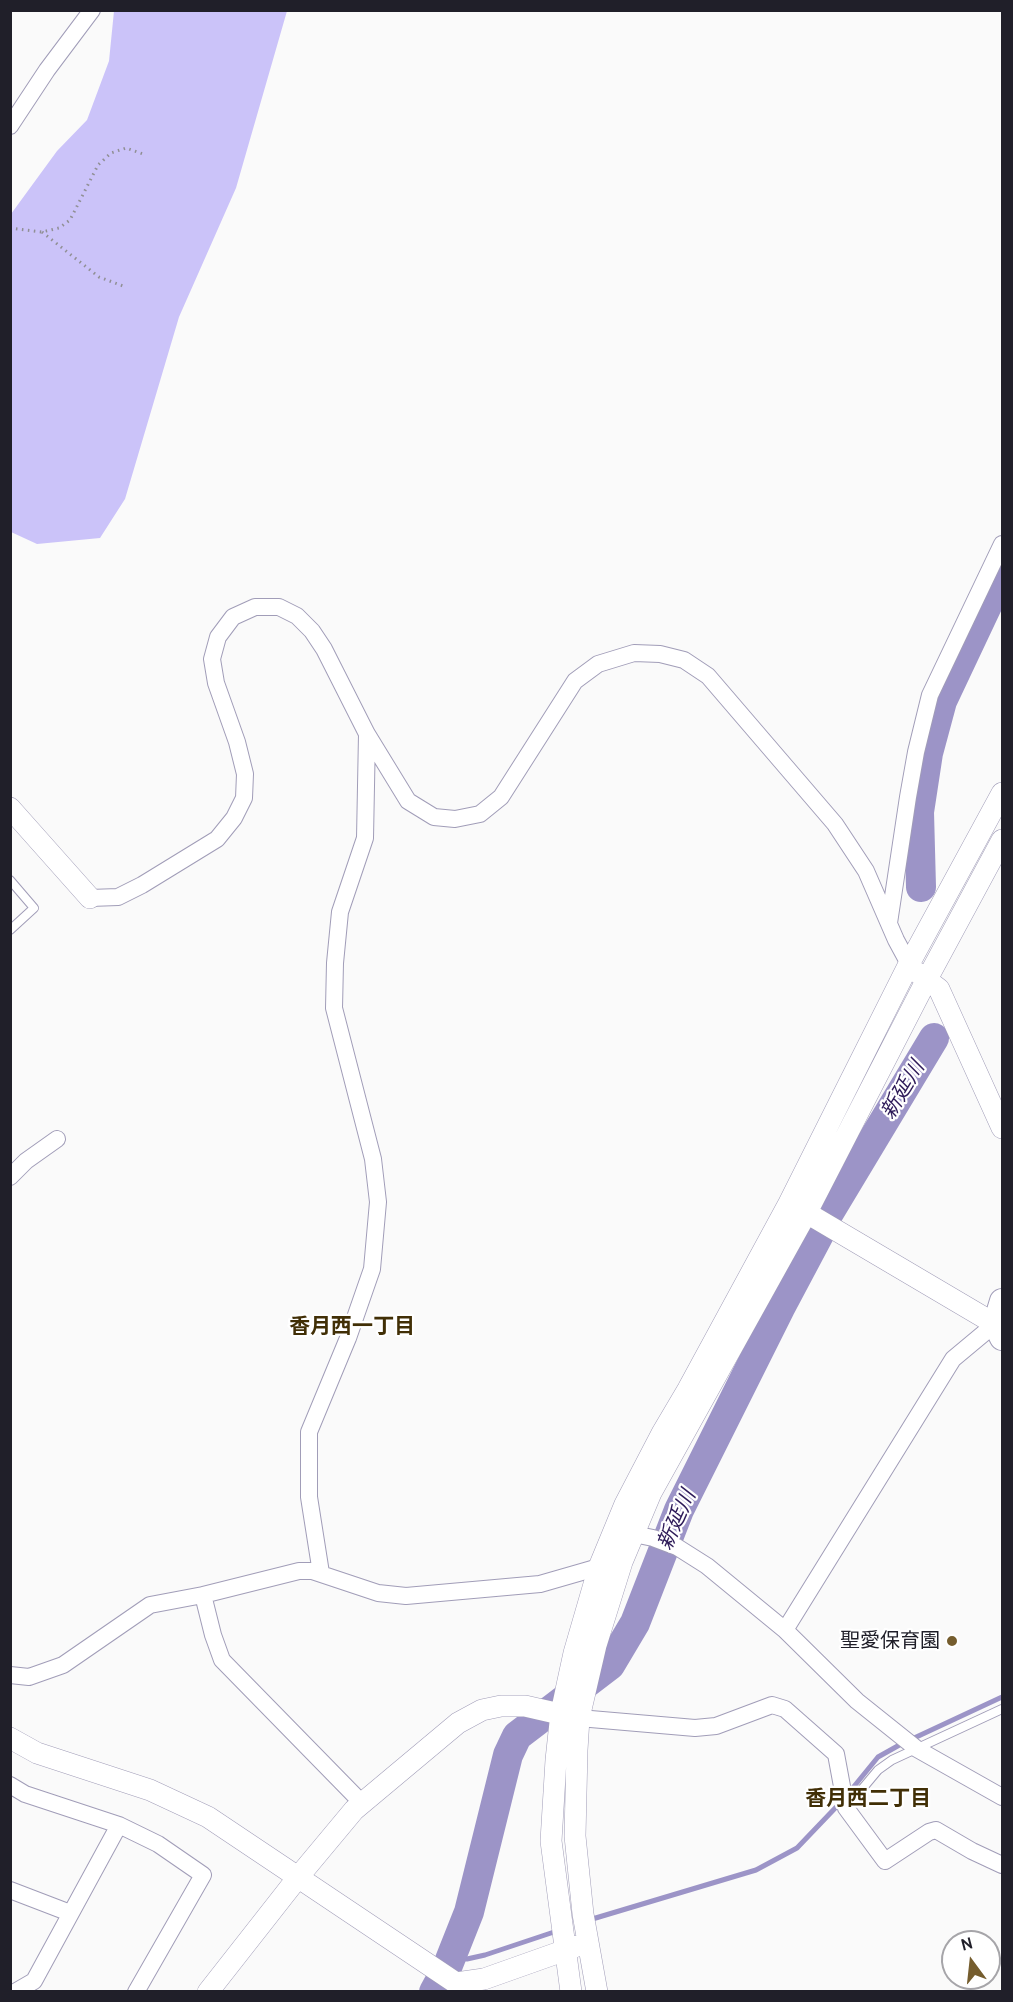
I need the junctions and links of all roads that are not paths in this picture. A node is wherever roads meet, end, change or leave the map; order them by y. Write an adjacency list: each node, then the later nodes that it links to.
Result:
1 (92, 10): 2 (street)
2 (10, 126)
3 (1002, 544): 10 (street)
4 (367, 734): 9 (street); 10 (street); 22 (street)
5 (1002, 794): 12 (street)
6 (10, 808): 9 (street)
7 (1002, 840): 13 (street)
8 (10, 880): 11 (lane)
9 (90, 898)
10 (889, 923): 12 (street)
11 (10, 930)
12 (909, 964): 13 (street); 17 (street)
13 (926, 981): 14 (street); 17 (street)
14 (1002, 1128)
15 (57, 1139): 16 (street)
16 (10, 1177)
17 (798, 1208): 19 (street); 20 (street)
18 (1002, 1301): 19 (main road)
19 (999, 1331): 24 (street)
20 (624, 1532): 21 (street); 24 (street); 27 (street)
21 (599, 1567): 22 (street); 27 (street)
22 (321, 1573): 23 (street)
23 (203, 1595): 25 (street); 32 (street)
24 (785, 1630): 29 (street)
25 (10, 1675)
26 (1002, 1709): 29 (lane)
27 (570, 1716): 32 (street); 33 (street); 39 (street); 40 (street)
28 (10, 1738): 36 (street)
29 (917, 1749): 31 (street); 33 (lane)
30 (10, 1785): 34 (street)
31 (1002, 1797)
32 (362, 1803): 36 (street)
33 (846, 1808): 35 (street)
34 (119, 1825): 38 (street); 42 (street)
35 (1002, 1865)
36 (299, 1876): 40 (street); 43 (street)
37 (10, 1890): 38 (street)
38 (70, 1913): 41 (street)
39 (588, 1941): 40 (street); 45 (street)
40 (564, 1950): 44 (street)
41 (12, 1991)
42 (136, 1992)
43 (208, 1992)
44 (571, 1992)
45 (597, 1992)

